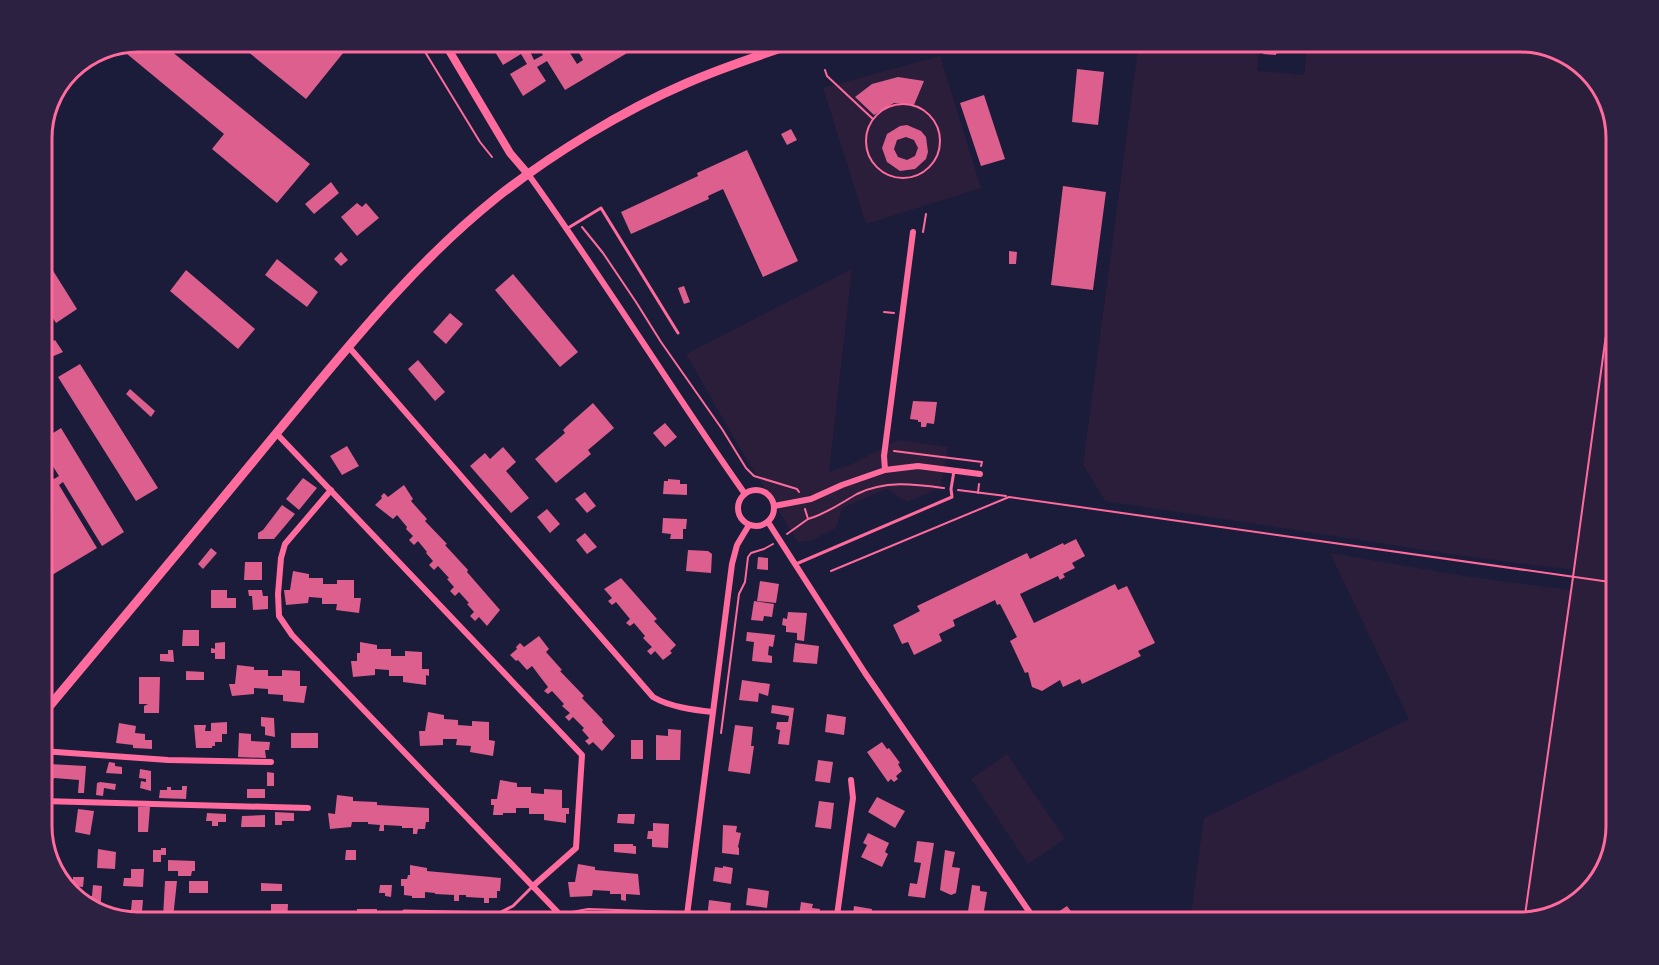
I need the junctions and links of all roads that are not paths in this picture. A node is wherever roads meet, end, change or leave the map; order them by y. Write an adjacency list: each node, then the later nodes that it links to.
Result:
1 (450, 52): 3 (street)
2 (772, 52): 3 (main road)
3 (528, 174): 4 (street); 7 (main road)
4 (568, 228): 6 (lane); 13 (street)
5 (913, 232): 9 (street)
6 (678, 333)
7 (348, 346): 8 (main road); 19 (street)
8 (277, 434): 12 (street); 18 (main road)
9 (885, 470): 10 (street); 14 (street)
10 (954, 470): 11 (street); 17 (lane)
11 (980, 474)
12 (331, 490): 25 (street); 25 (street)
13 (745, 494): 14 (street); 16 (street)
14 (774, 506): 15 (street)
15 (768, 522): 16 (street); 17 (street)
16 (748, 525): 19 (street)
17 (796, 564): 32 (street)
18 (53, 703)
19 (713, 712): 30 (street)
20 (53, 753): 21 (street)
21 (271, 762)
22 (851, 780): 31 (street)
23 (53, 801): 24 (street)
24 (308, 808)
25 (533, 886): 28 (lane); 29 (street)
26 (404, 912): 27 (lane)
27 (452, 912)
28 (501, 912)
29 (558, 912)
30 (687, 912)
31 (837, 912)
32 (1030, 912)

